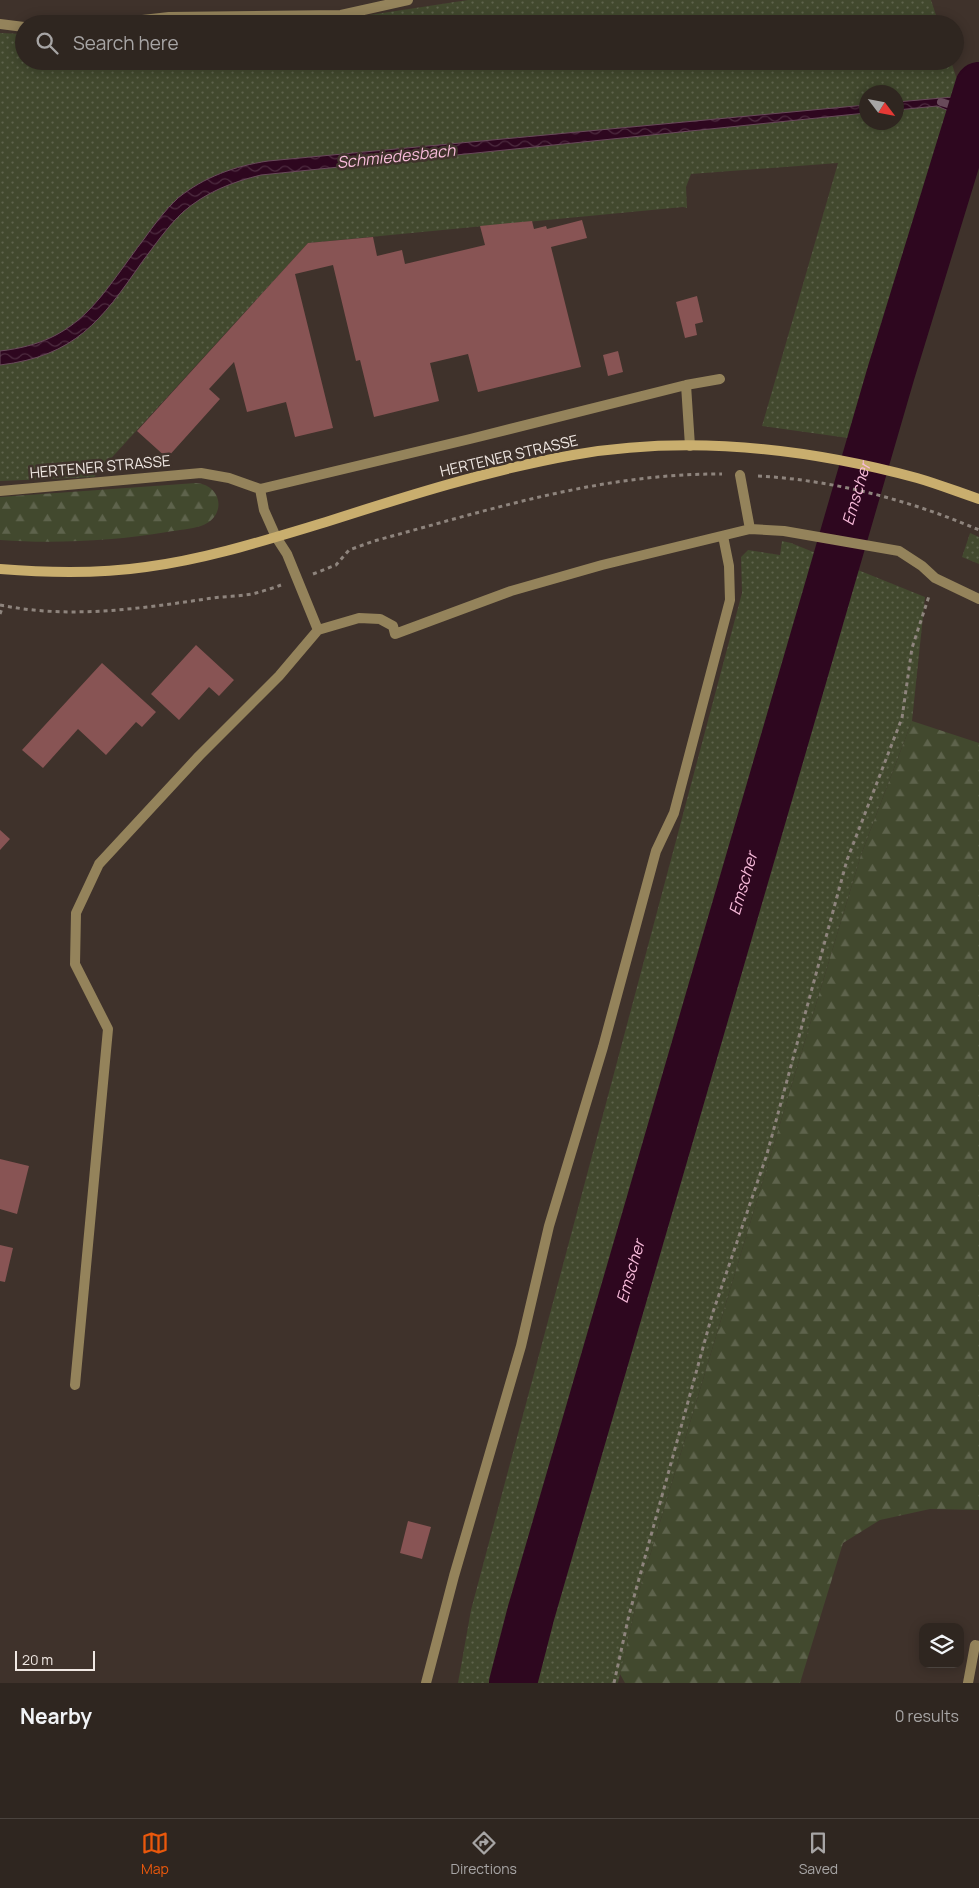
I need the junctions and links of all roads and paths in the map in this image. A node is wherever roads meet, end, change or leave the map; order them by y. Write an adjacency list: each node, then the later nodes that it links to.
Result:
1 (408, 0): 2 (lane)
2 (341, 15)
3 (0, 24): 4 (lane)
4 (15, 26)
5 (720, 379): 6 (lane, HERTENER STRASSE)
6 (686, 385): 7 (lane); 9 (lane, HERTENER STRASSE)
7 (690, 446): 11 (main road, HERTENER STRASSE); 15 (main road, HERTENER STRASSE)
8 (740, 475): 12 (lane); 13 (path); 18 (path)
9 (260, 489): 10 (lane, HERTENER STRASSE); 15 (lane)
10 (0, 491)
11 (979, 499)
12 (750, 528): 14 (lane); 17 (lane)
13 (979, 530)
14 (723, 536): 22 (lane); 25 (lane)
15 (276, 537): 16 (main road, HERTENER STRASSE); 18 (lane)
16 (0, 569)
17 (935, 578): 19 (lane); 26 (path)
18 (298, 580): 20 (path); 22 (lane)
19 (979, 599)
20 (2, 605): 21 (path)
21 (0, 614)
22 (318, 630): 23 (lane)
23 (75, 1385)
24 (979, 1646): 27 (lane)
25 (426, 1683)
26 (614, 1683)
27 (968, 1683)

